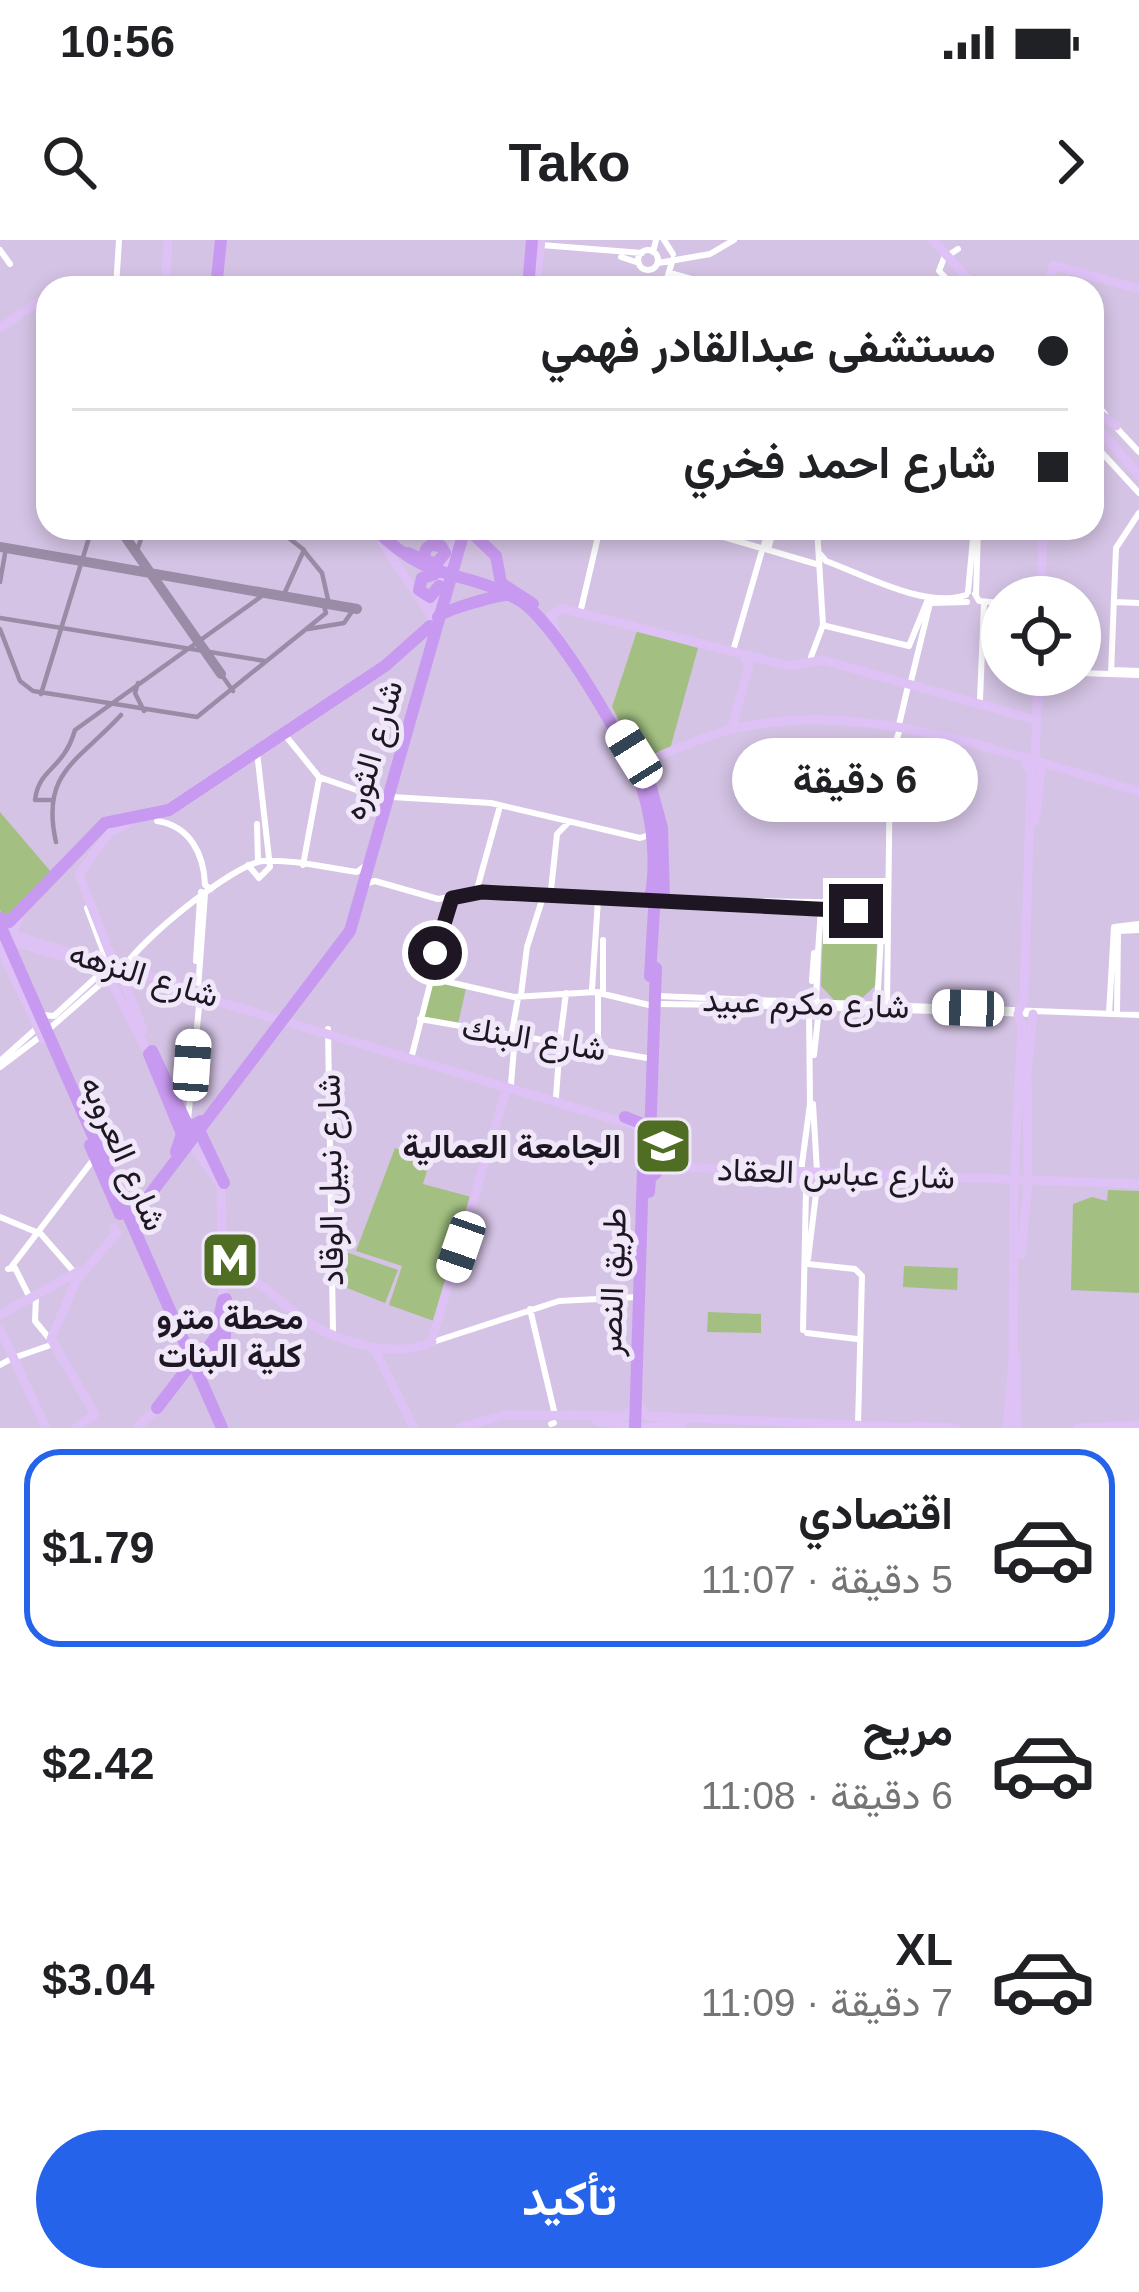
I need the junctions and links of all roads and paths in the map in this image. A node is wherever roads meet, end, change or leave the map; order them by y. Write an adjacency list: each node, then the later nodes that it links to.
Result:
1 (120, 240): 13 (street)
2 (171, 240): 14 (main road)
3 (218, 240): 15 (highway)
4 (729, 241): 7 (street)
5 (933, 243): 18 (street); 19 (main road)
6 (540, 245): 9 (street); 11 (street); 16 (highway)
7 (666, 248): 9 (street); 10 (street); 10 (street)
8 (5, 251): 12 (street)
9 (643, 253): 10 (street); 11 (street)
10 (655, 259): 11 (street); 17 (street)
11 (639, 263)
12 (10, 264)
13 (118, 276)
14 (169, 276)
15 (214, 276)
16 (531, 276)
17 (667, 276)
18 (944, 276)
19 (963, 276)
20 (1051, 276): 21 (main road)
21 (1082, 276)
22 (1104, 281): 23 (main road)
23 (1139, 290)
24 (36, 303): 25 (main road)
25 (0, 327)
26 (1104, 419): 27 (main road)
27 (1116, 426): 29 (street)
28 (1104, 427): 31 (main road)
29 (1139, 452)
30 (1104, 455): 32 (street)
31 (1139, 472)
32 (1139, 493)
33 (1139, 515): 60 (street)
34 (385, 540): 64 (main road)
35 (387, 540): 49 (highway)
36 (391, 540): 49 (highway)
37 (450, 540): 49 (main road)
38 (459, 540): 54 (highway, شارع الثوره)
39 (459, 540): 54 (main road)
40 (473, 540): 55 (highway)
41 (475, 540): 56 (highway)
42 (596, 540): 62 (street)
43 (739, 540): 50 (street)
44 (743, 540): 50 (street)
45 (768, 540): 50 (street)
46 (819, 540): 52 (street)
47 (976, 540): 58 (street)
48 (1041, 540): 53 (main road)
49 (399, 546): 51 (highway); 54 (highway)
50 (766, 547): 52 (street); 69 (street)
51 (445, 552): 54 (main road); 54 (highway)
52 (818, 560): 57 (street); 66 (street); 70 (street)
53 (1040, 576)
54 (439, 584): 55 (highway); 55 (highway); 64 (highway, شارع الثوره)
55 (479, 584): 56 (highway, طريق النصر); 63 (highway, طريق النصر)
56 (506, 590): 63 (highway); 64 (highway); 81 (highway, طريق النصر)
57 (923, 599): 58 (street); 67 (street)
58 (974, 599): 59 (street); 67 (street); 79 (street)
59 (981, 600)
60 (1116, 600): 61 (street); 73 (street)
61 (1139, 601)
62 (578, 606): 63 (main road); 65 (main road)
63 (542, 610): 65 (main road); 81 (highway, طريق النصر)
64 (435, 619): 68 (highway); 71 (highway, شارع الثوره)
65 (636, 626): 69 (main road)
66 (828, 628): 67 (street); 70 (street)
67 (913, 646): 75 (street)
68 (404, 652): 76 (highway); 85 (highway)
69 (744, 654): 70 (main road); 75 (main road); 83 (main road)
70 (818, 655): 75 (main road)
71 (426, 658): 76 (highway, شارع الثوره); 91 (street)
72 (1101, 672): 73 (street)
73 (1114, 672): 74 (street)
74 (1139, 673)
75 (908, 681): 77 (main road); 84 (street)
76 (419, 682): 91 (highway, شارع الثوره)
77 (948, 692): 79 (main road); 80 (main road)
78 (1034, 696): 80 (main road)
79 (979, 699): 80 (main road)
80 (1032, 709): 88 (main road); 88 (main road); 88 (main road)
81 (605, 714): 87 (highway, طريق النصر); 112 (highway); 112 (highway)
82 (786, 720): 83 (main road); 84 (main road); 87 (main road)
83 (734, 728): 87 (main road)
84 (895, 730): 88 (main road); 107 (street)
85 (282, 734): 86 (highway); 89 (street)
86 (252, 758): 92 (highway); 102 (street)
87 (642, 769): 94 (highway, طريق النصر)
88 (1034, 769): 90 (main road); 99 (main road)
89 (322, 779): 91 (street); 104 (street)
90 (1139, 793)
91 (388, 794): 93 (street); 106 (highway, شارع الثوره)
92 (169, 810): 95 (highway); 97 (highway)
93 (504, 810): 98 (street); 100 (street); 108 (street)
94 (653, 812): 100 (highway, طريق النصر); 112 (highway, طريق النصر)
95 (155, 818): 96 (main road); 97 (street); 101 (highway); 109 (street)
96 (133, 821): 105 (main road); 119 (main road)
97 (172, 825): 109 (street)
98 (558, 825): 100 (street); 110 (street)
99 (1032, 832): 120 (main road); 124 (main road)
100 (651, 841): 112 (highway, طريق النصر)
101 (74, 855): 105 (main road); 119 (highway)
102 (263, 858): 103 (street); 103 (street); 104 (street)
103 (248, 865): 109 (street)
104 (303, 865): 106 (street)
105 (76, 873): 115 (main road)
106 (367, 874): 108 (street); 113 (street); 145 (highway, شارع الثوره); 145 (street, شارع الثوره)
107 (885, 880): 116 (street); 130 (street)
108 (483, 886): 110 (street)
109 (204, 891): 126 (street); 131 (street)
110 (543, 891): 111 (street); 113 (street); 134 (street)
111 (567, 896): 112 (street); 114 (street)
112 (657, 897): 114 (street); 116 (street); 117 (street); 127 (highway, طريق النصر); 127 (highway)
113 (451, 898): 122 (street)
114 (603, 904): 133 (street)
115 (89, 909): 125 (street); 126 (street); 146 (main road)
116 (876, 911): 117 (street); 130 (street)
117 (818, 912): 123 (street)
118 (1138, 927): 141 (street)
119 (3, 931): 121 (main road, شارع النزهه); 121 (main road, شارع العروبه); 121 (main road); 125 (main road); 147 (highway)
120 (1030, 945): 140 (main road); 157 (main road)
121 (17, 949): 125 (main road, شارع النزهه); 142 (main road, شارع العروبه); 147 (main road, شارع العروبه)
122 (437, 952): 128 (street); 152 (street)
123 (816, 952): 137 (street); 153 (street)
124 (1024, 957): 140 (main road); 157 (main road)
125 (100, 964): 126 (main road); 126 (street); 129 (street)
126 (121, 969): 129 (street); 131 (main road, شارع النزهه); 146 (main road)
127 (652, 974): 136 (highway, طريق النصر)
128 (433, 977): 134 (street); 144 (street)
129 (99, 981): 142 (street); 147 (street)
130 (881, 992): 138 (street); 139 (street)
131 (195, 993): 135 (main road, شارع النزهه); 160 (street)
132 (566, 993): 133 (street); 134 (street); 150 (street)
133 (600, 995): 134 (street); 136 (street, شارع مكرم عبيد); 151 (street)
134 (515, 997): 148 (street)
135 (213, 998): 145 (main road, شارع النزهه); 152 (main road)
136 (651, 1000): 137 (street, شارع مكرم عبيد); 155 (highway, طريق النصر)
137 (815, 1005): 138 (street, شارع مكرم عبيد); 140 (street, شارع مكرم عبيد); 153 (street)
138 (877, 1005): 139 (street, شارع مكرم عبيد)
139 (887, 1005): 140 (street, شارع مكرم عبيد)
140 (1024, 1012): 141 (street); 143 (street); 157 (main road)
141 (1113, 1014): 143 (street)
142 (43, 1015): 147 (main road, شارع العروبه)
143 (1139, 1016)
144 (423, 1018): 148 (street, شارع البنك); 152 (street)
145 (278, 1020): 149 (main road, شارع النزهه); 167 (highway, شارع الثوره)
146 (138, 1025): 154 (main road)
147 (44, 1033): 156 (street); 168 (highway, شارع العروبه); 174 (highway, شارع العروبه)
148 (512, 1033): 150 (street, شارع البنك); 158 (street)
149 (325, 1036): 152 (main road, شارع النزهه); 197 (street, شارع نبيل الوقاد)
150 (559, 1043): 151 (street, شارع البنك); 155 (street, شارع البنك); 159 (street)
151 (600, 1044): 155 (street, شارع البنك)
152 (401, 1051): 158 (main road, شارع النزهه)
153 (813, 1053): 161 (street)
154 (152, 1056): 160 (highway); 167 (main road); 171 (main road)
155 (646, 1057): 163 (highway, طريق النصر); 178 (highway)
156 (0, 1064)
157 (1024, 1071): 165 (main road)
158 (508, 1082): 159 (main road, شارع النزهه); 162 (main road, شارع النزهه); 200 (main road)
159 (553, 1094): 162 (main road, شارع النزهه)
160 (179, 1104): 167 (highway)
161 (812, 1104): 170 (street); 181 (street)
162 (587, 1108): 164 (main road, شارع النزهه)
163 (648, 1115): 164 (main road); 166 (highway, طريق النصر)
164 (619, 1117): 166 (highway)
165 (1022, 1123): 172 (main road); 184 (main road)
166 (648, 1138): 169 (highway, طريق النصر)
167 (195, 1141): 171 (highway); 174 (highway, شارع الثوره); 174 (highway, شارع الثوره)
168 (98, 1162): 174 (highway, شارع العروبه); 177 (street)
169 (648, 1170): 170 (main road, شارع عباس العقاد); 178 (highway, طريق النصر)
170 (809, 1175): 172 (main road, شارع عباس العقاد); 181 (street)
171 (221, 1181): 183 (main road); 190 (main road)
172 (1021, 1182): 173 (main road, شارع عباس العقاد); 184 (main road)
173 (1139, 1186)
174 (130, 1208): 176 (main road, شارع الثوره); 205 (highway, شارع العروبه); 205 (highway, شارع العروبه)
175 (0, 1217): 177 (street)
176 (114, 1228): 179 (main road); 186 (main road, شارع الثوره)
177 (40, 1233): 182 (street); 186 (street)
178 (644, 1238): 187 (highway, طريق النصر); 208 (highway, طريق النصر)
179 (98, 1252): 186 (main road); 202 (main road)
180 (0, 1262): 182 (street)
181 (810, 1263): 191 (street); 198 (street); 198 (street)
182 (12, 1269): 185 (street); 188 (street)
183 (233, 1273): 190 (main road); 192 (main road)
184 (1017, 1274): 209 (main road)
185 (0, 1276)
186 (70, 1281): 188 (main road); 202 (main road, شارع الثوره)
187 (639, 1296): 189 (street); 208 (highway, طريق النصر)
188 (36, 1297): 195 (main road); 202 (street)
189 (574, 1297): 193 (street); 194 (street)
190 (224, 1299): 205 (highway); 206 (main road)
191 (860, 1302): 199 (street); 210 (street)
192 (295, 1310): 197 (main road); 203 (main road)
193 (529, 1310): 194 (street); 207 (street)
194 (514, 1314): 200 (street)
195 (0, 1315)
196 (0, 1328): 204 (main road)
197 (330, 1328): 200 (main road)
198 (806, 1330): 199 (street)
199 (854, 1333): 210 (street)
200 (429, 1340): 203 (main road)
201 (0, 1342): 204 (main road)
202 (47, 1343): 204 (street); 215 (main road)
203 (385, 1352): 218 (main road); 218 (main road)
204 (7, 1361): 214 (main road)
205 (194, 1372): 206 (highway); 217 (highway)
206 (157, 1410): 216 (main road)
207 (552, 1418): 208 (main road); 219 (main road)
208 (637, 1420): 211 (main road)
209 (1013, 1421)
210 (852, 1424): 211 (main road); 212 (main road); 212 (main road)
211 (782, 1426)
212 (908, 1427): 220 (main road)
213 (1127, 1427): 221 (main road)
214 (43, 1428)
215 (72, 1428)
216 (140, 1428)
217 (219, 1428)
218 (415, 1428)
219 (463, 1428)
220 (956, 1428)
221 (1077, 1428)

